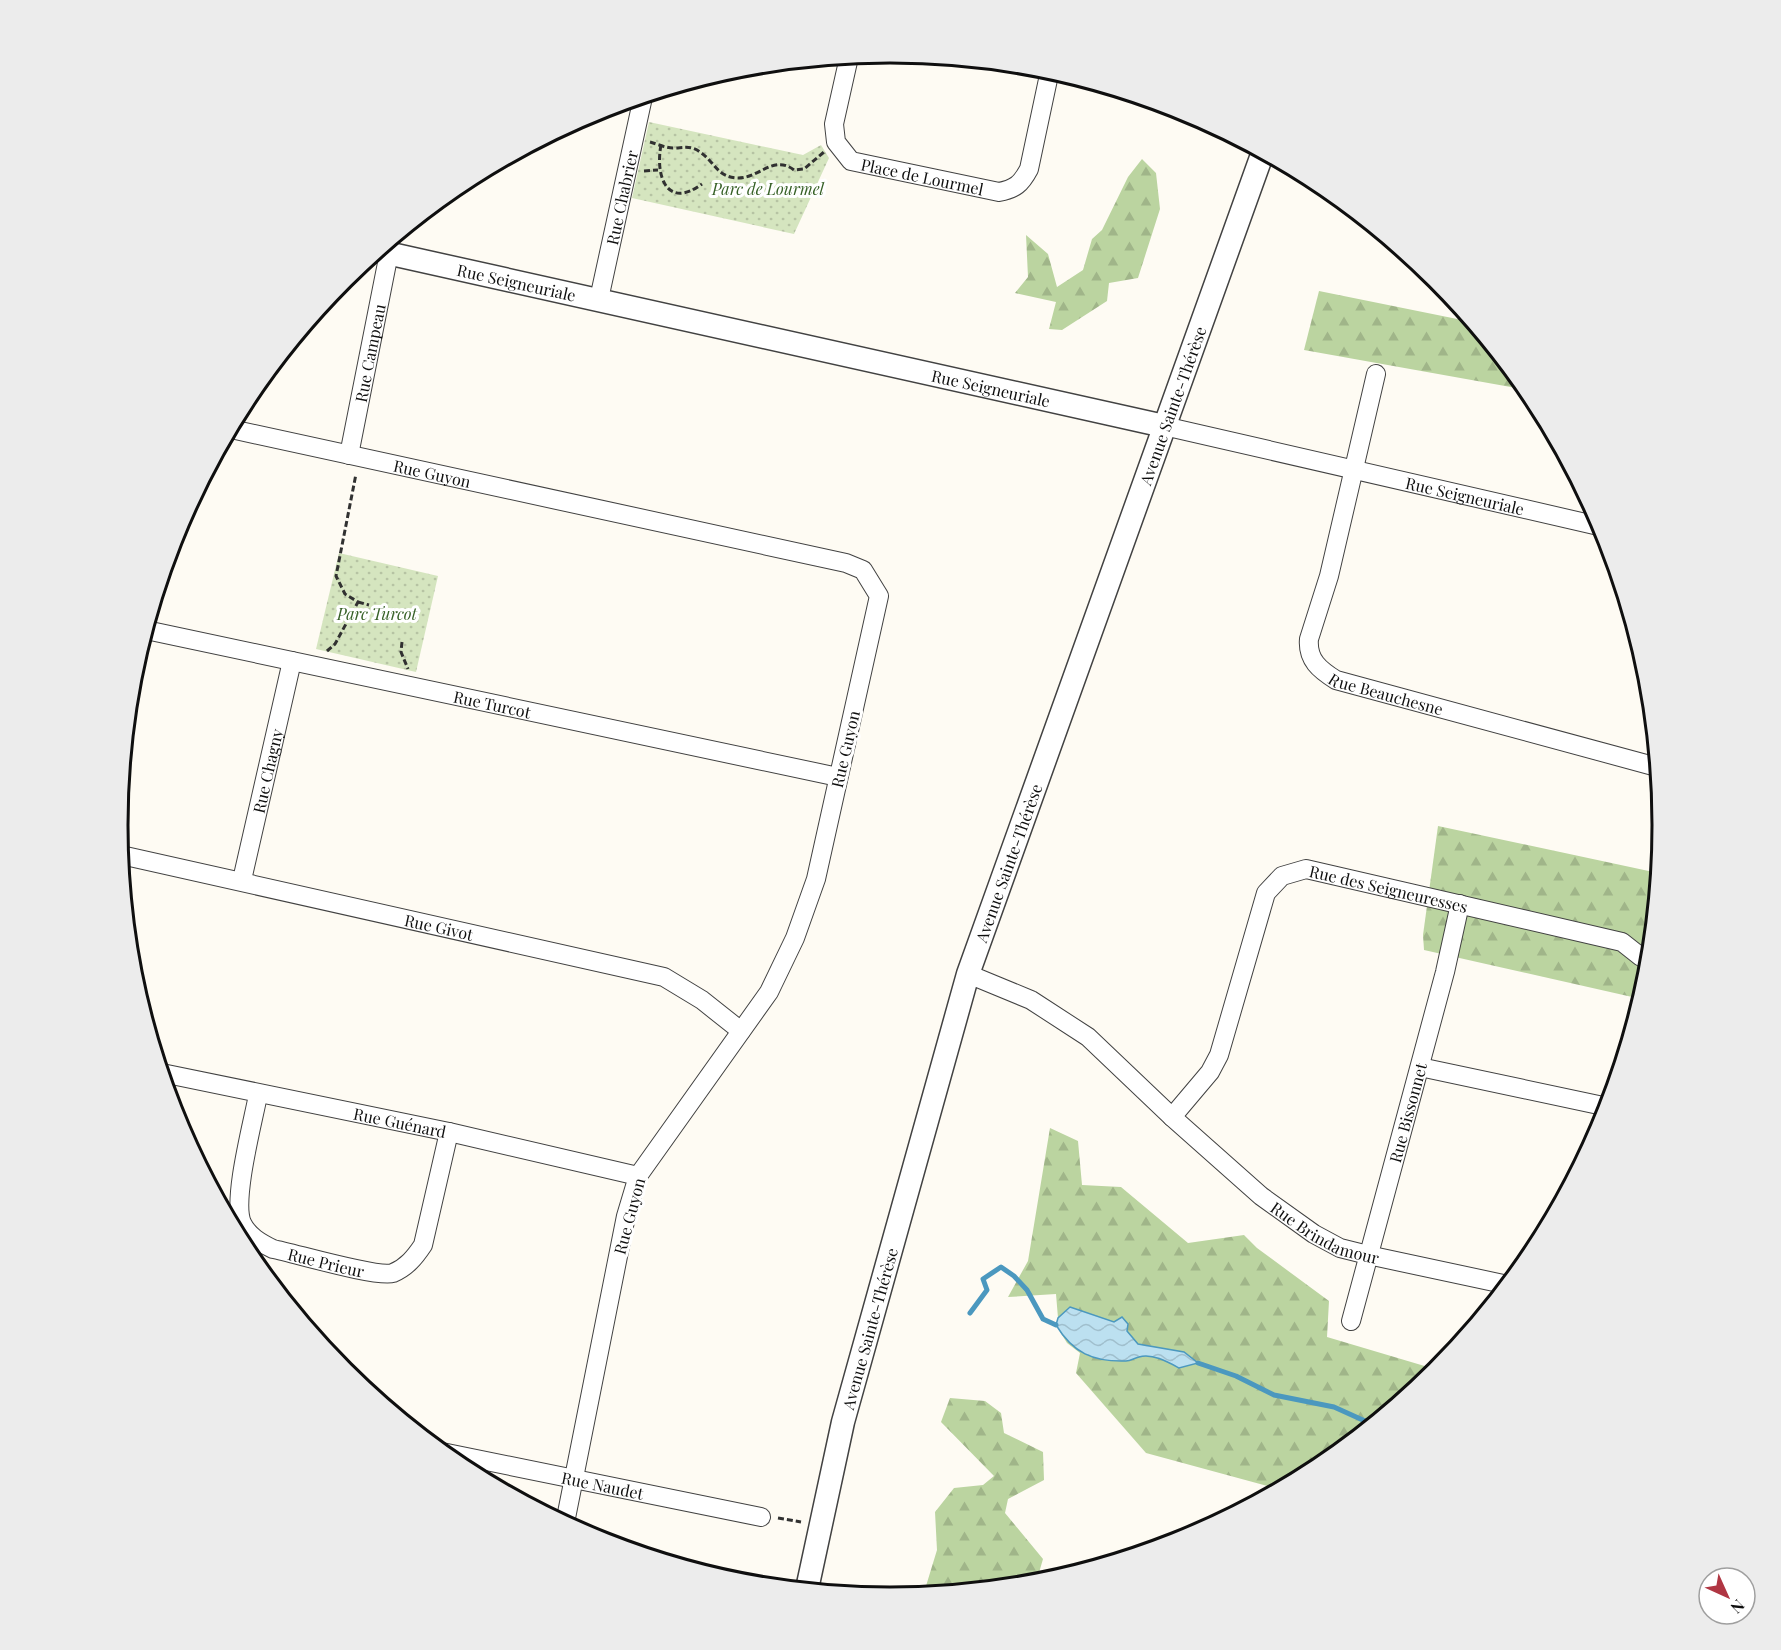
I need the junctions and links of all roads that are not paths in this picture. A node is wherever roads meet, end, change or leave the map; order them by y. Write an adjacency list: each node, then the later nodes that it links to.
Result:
1 (847, 65): 2 (street, Place de Lourmel)
2 (1048, 80)
3 (641, 105): 7 (street, Rue Chabrier)
4 (1260, 159): 9 (street, Avenue Sainte-Thérèse)
5 (387, 253): 7 (street, Rue Seigneuriale)
6 (383, 256): 11 (street, Rue Campeau)
7 (599, 299): 9 (street, Rue Seigneuriale)
8 (1376, 374): 12 (street, Rue Beauchesne)
9 (1164, 426): 12 (street, Rue Seigneuriale); 22 (street, Avenue Sainte-Thérèse)
10 (239, 431): 11 (street, Rue Guyon)
11 (354, 456): 17 (street, Rue Guyon)
12 (1354, 469): 13 (street, Rue Seigneuriale); 16 (street, Rue Beauchesne)
13 (1590, 524)
14 (153, 632): 15 (street, Rue Turcot)
15 (300, 663): 17 (street, Rue Turcot); 19 (street, Rue Chagny)
16 (1650, 765)
17 (838, 777): 23 (street, Rue Guyon)
18 (129, 857): 19 (street, Rue Givot)
19 (242, 880): 23 (street, Rue Givot)
20 (1460, 904): 21 (street, Rue des Seigneuresses); 24 (street, Rue Bissonnet); 28 (street, Rue des Seigneuresses)
21 (1641, 957)
22 (968, 974): 28 (street, Rue Brindamour); 38 (street, Avenue Sainte-Thérèse)
23 (741, 1031): 30 (street, Rue Guyon)
24 (1420, 1067): 27 (street); 31 (street, Rue Bissonnet)
25 (171, 1075): 26 (street, Rue Guénard)
26 (258, 1095): 29 (street, Rue Guénard); 29 (street, Rue Prieur)
27 (1599, 1105)
28 (1172, 1118): 31 (street, Rue Brindamour)
29 (449, 1132): 30 (street, Rue Guénard)
30 (638, 1176): 35 (street, Rue Guyon)
31 (1368, 1255): 32 (street, Rue Brindamour); 33 (street, Rue Bissonnet)
32 (1499, 1283)
33 (1351, 1321)
34 (463, 1456): 35 (street, Rue Naudet)
35 (575, 1477): 36 (street, Rue Guyon); 37 (street, Rue Naudet)
36 (567, 1514)
37 (761, 1517)
38 (809, 1582)

